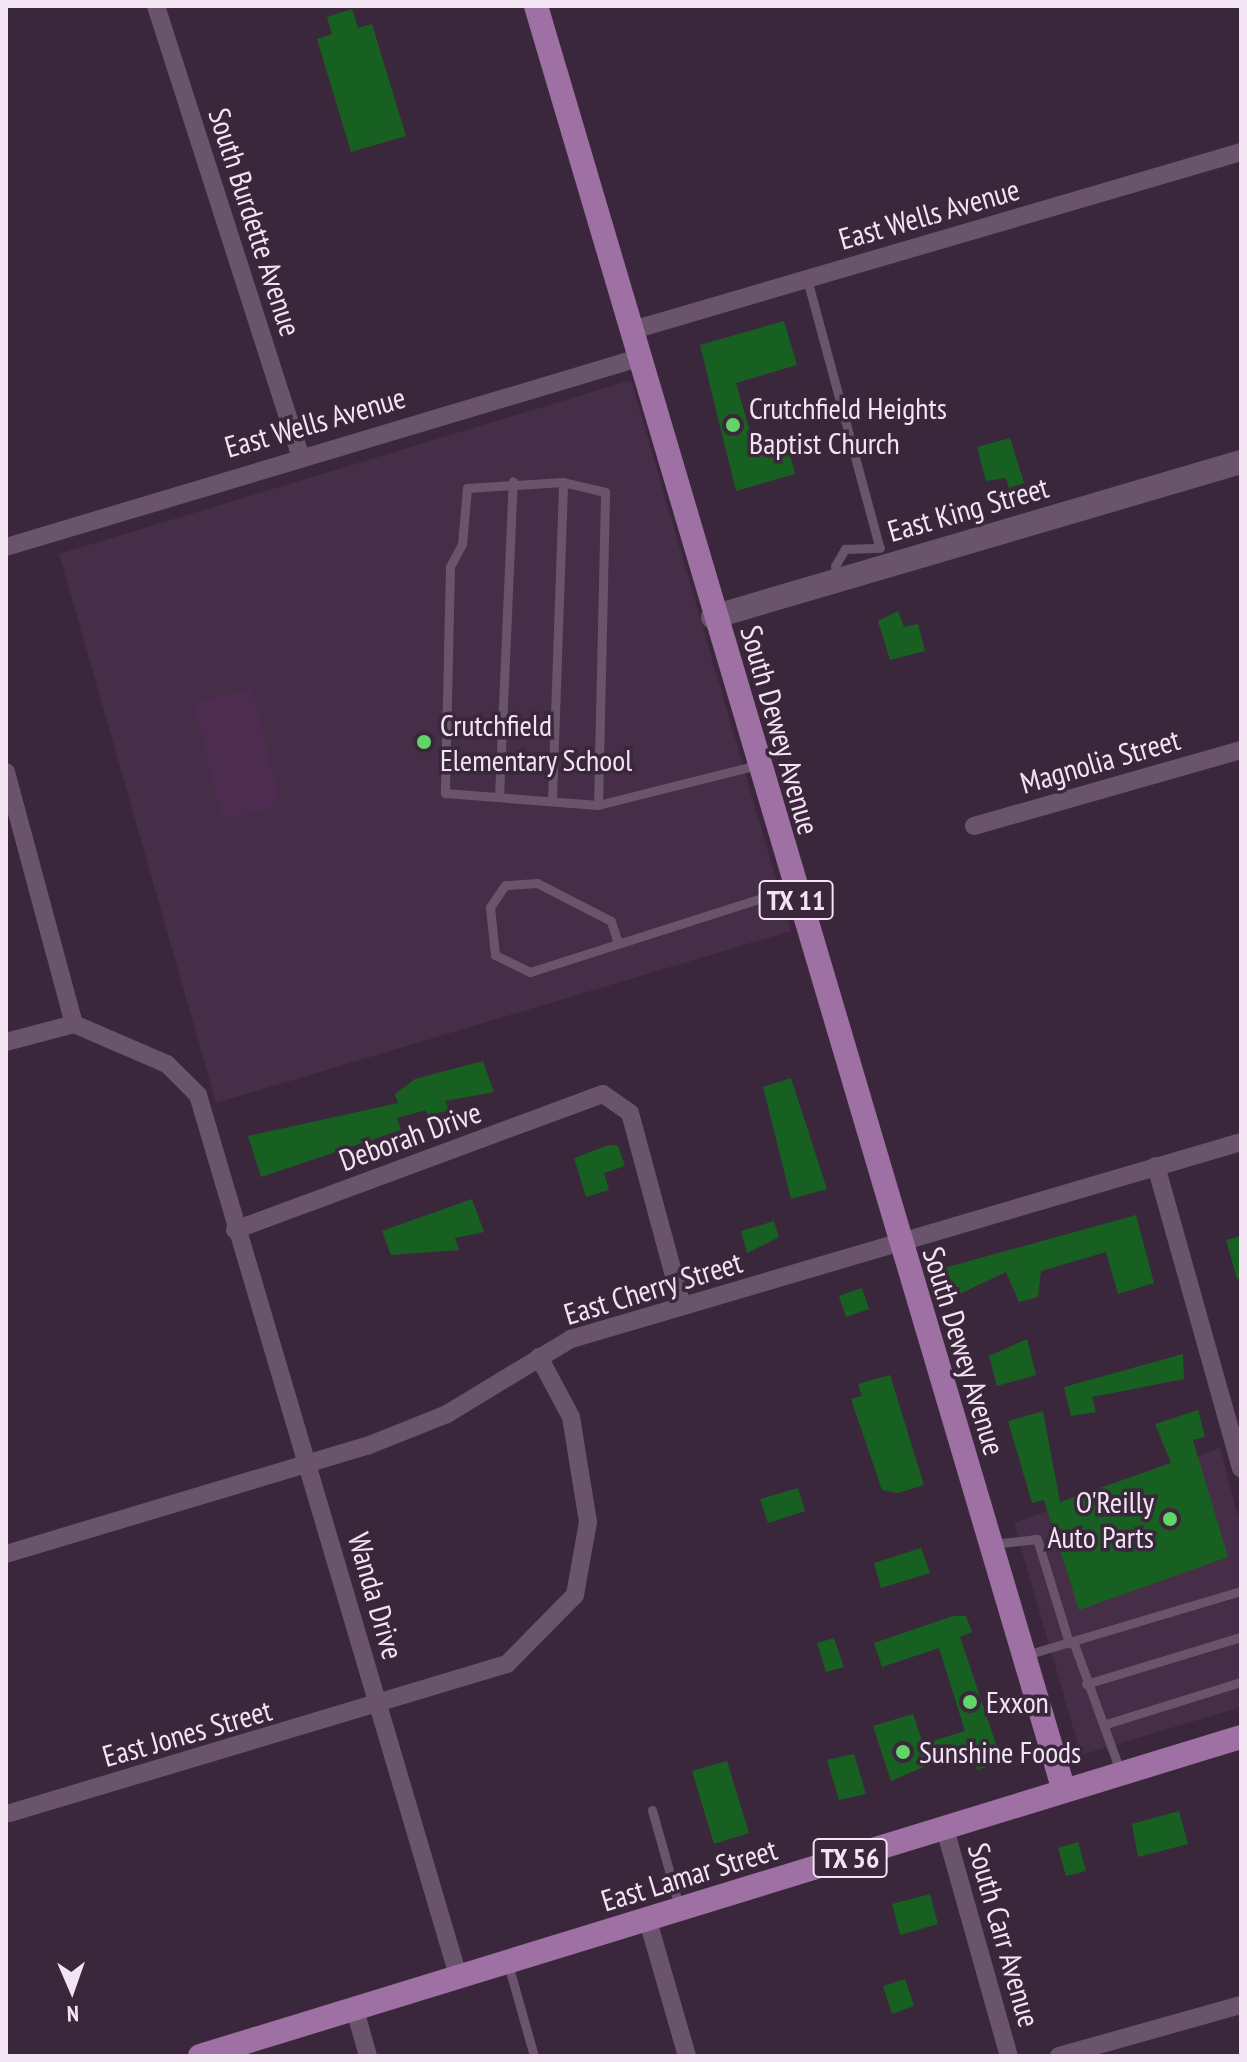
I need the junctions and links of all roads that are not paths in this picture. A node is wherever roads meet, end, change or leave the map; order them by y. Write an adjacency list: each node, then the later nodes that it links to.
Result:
1 (156, 6): 7 (street, South Burdette Avenue)
2 (536, 6): 5 (main road, South Dewey Avenue / TX 11)
3 (1241, 152): 4 (street, East Wells Avenue)
4 (807, 279): 5 (street, East Wells Avenue); 13 (lane)
5 (633, 330): 6 (main road, South Dewey Avenue / TX 11)
6 (642, 357): 7 (street, East Wells Avenue); 14 (main road, South Dewey Avenue / TX 11)
7 (300, 455): 12 (street, East Wells Avenue)
8 (1241, 462): 13 (street, East King Street)
9 (513, 481): 10 (lane); 18 (lane); 18 (lane)
10 (563, 482): 19 (lane); 20 (lane)
11 (6, 526): 12 (street)
12 (9, 546)
13 (883, 556): 14 (street, East King Street)
14 (713, 617): 16 (main road, South Dewey Avenue / TX 11)
15 (1241, 750): 21 (street, Magnolia Street)
16 (757, 765): 20 (lane); 22 (main road, South Dewey Avenue / TX 11)
17 (6, 772): 24 (street)
18 (499, 797): 19 (lane)
19 (552, 801): 20 (lane)
20 (598, 805)
21 (974, 826)
22 (793, 888): 23 (lane); 29 (main road, South Dewey Avenue / TX 11)
23 (618, 943): 23 (lane)
24 (74, 1024): 25 (street); 28 (street, Wanda Drive)
25 (6, 1042)
26 (1241, 1142): 27 (street, East Cherry Street)
27 (1156, 1166): 29 (street, East Cherry Street); 33 (street)
28 (235, 1230): 30 (street, Deborah Drive); 32 (street, Wanda Drive)
29 (897, 1242): 30 (street, East Cherry Street); 34 (main road, South Dewey Avenue / TX 11)
30 (682, 1306): 31 (street, East Cherry Street)
31 (539, 1357): 32 (street, East Cherry Street); 42 (street, East Jones Street)
32 (309, 1463): 35 (street, East Cherry Street); 42 (street, Wanda Drive)
33 (1241, 1468)
34 (989, 1545): 38 (lane); 39 (main road, South Dewey Avenue / TX 11)
35 (6, 1554)
36 (1241, 1591): 38 (lane)
37 (1241, 1637): 41 (lane)
38 (1071, 1642): 39 (lane); 41 (lane)
39 (1022, 1656): 46 (main road, South Dewey Avenue / TX 11)
40 (1241, 1682): 43 (lane)
41 (1086, 1684): 43 (lane)
42 (379, 1706): 48 (street, East Jones Street); 53 (street, Wanda Drive)
43 (1106, 1724): 45 (lane)
44 (1237, 1739): 45 (main road, East Lamar Street / TX 56)
45 (1121, 1774): 46 (main road, East Lamar Street / TX 56)
46 (1064, 1791): 49 (main road, East Lamar Street / TX 56)
47 (652, 1810): 50 (lane)
48 (10, 1813)
49 (945, 1829): 50 (main road, East Lamar Street / TX 56); 60 (street, South Carr Avenue)
50 (681, 1911): 51 (main road, East Lamar Street / TX 56)
51 (648, 1921): 52 (main road, East Lamar Street / TX 56); 59 (street)
52 (508, 1964): 53 (main road, East Lamar Street / TX 56); 58 (lane)
53 (459, 1979): 55 (main road, East Lamar Street / TX 56)
54 (1241, 2005): 61 (street)
55 (355, 2010): 56 (main road, East Lamar Street / TX 56); 57 (street)
56 (200, 2056)
57 (368, 2056)
58 (534, 2056)
59 (687, 2056)
60 (1009, 2056)
61 (1059, 2056)

